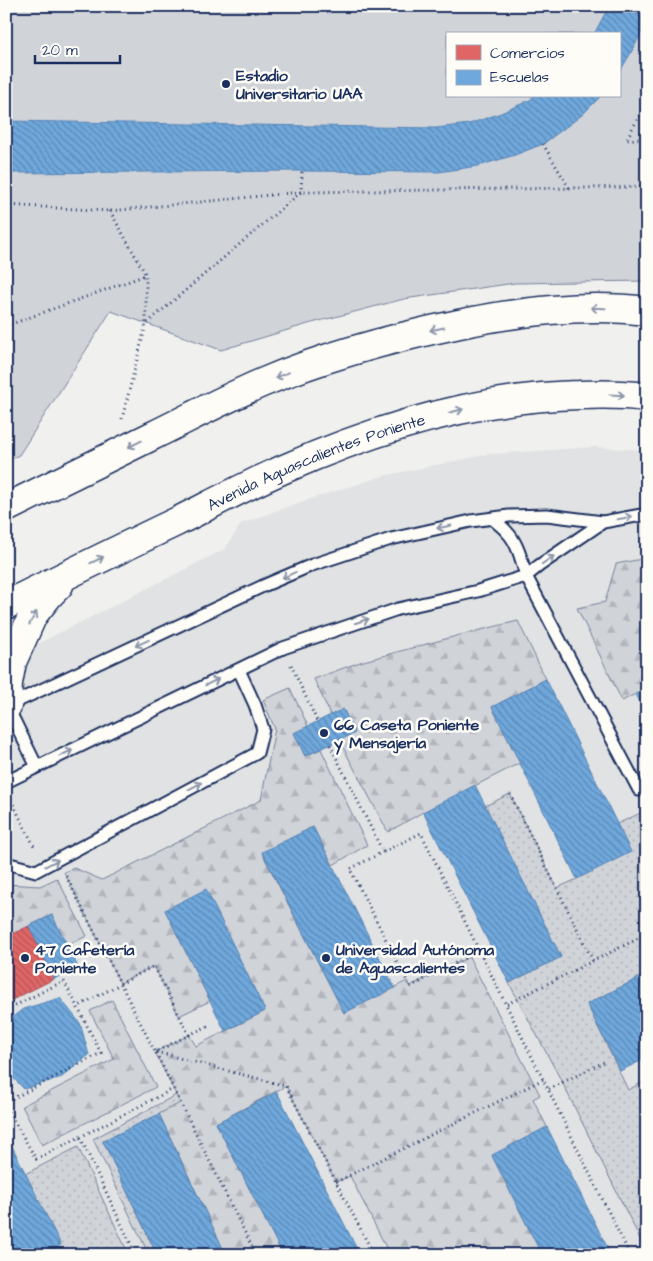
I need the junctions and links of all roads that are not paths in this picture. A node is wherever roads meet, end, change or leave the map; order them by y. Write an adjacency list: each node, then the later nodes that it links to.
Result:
1 (647, 311): 3 (main road, one-way to 3)
2 (647, 397): 7 (main road, Avenida Aguascalientes Poniente, one-way to 2)
3 (6, 508)
4 (647, 514): 6 (lane, one-way to 4)
5 (492, 518): 6 (lane); 8 (lane); 11 (lane, one-way to 11)
6 (603, 522): 8 (lane, one-way to 6)
7 (69, 574): 9 (main road, Avenida Aguascalientes Poniente); 11 (main road, one-way to 7)
8 (526, 576): 10 (lane, one-way to 8); 14 (lane)
9 (6, 605)
10 (239, 670): 12 (lane, one-way to 10); 15 (lane, one-way to 10)
11 (6, 706): 12 (lane)
12 (37, 767): 13 (lane)
13 (6, 782)
14 (639, 790)
15 (6, 863)

